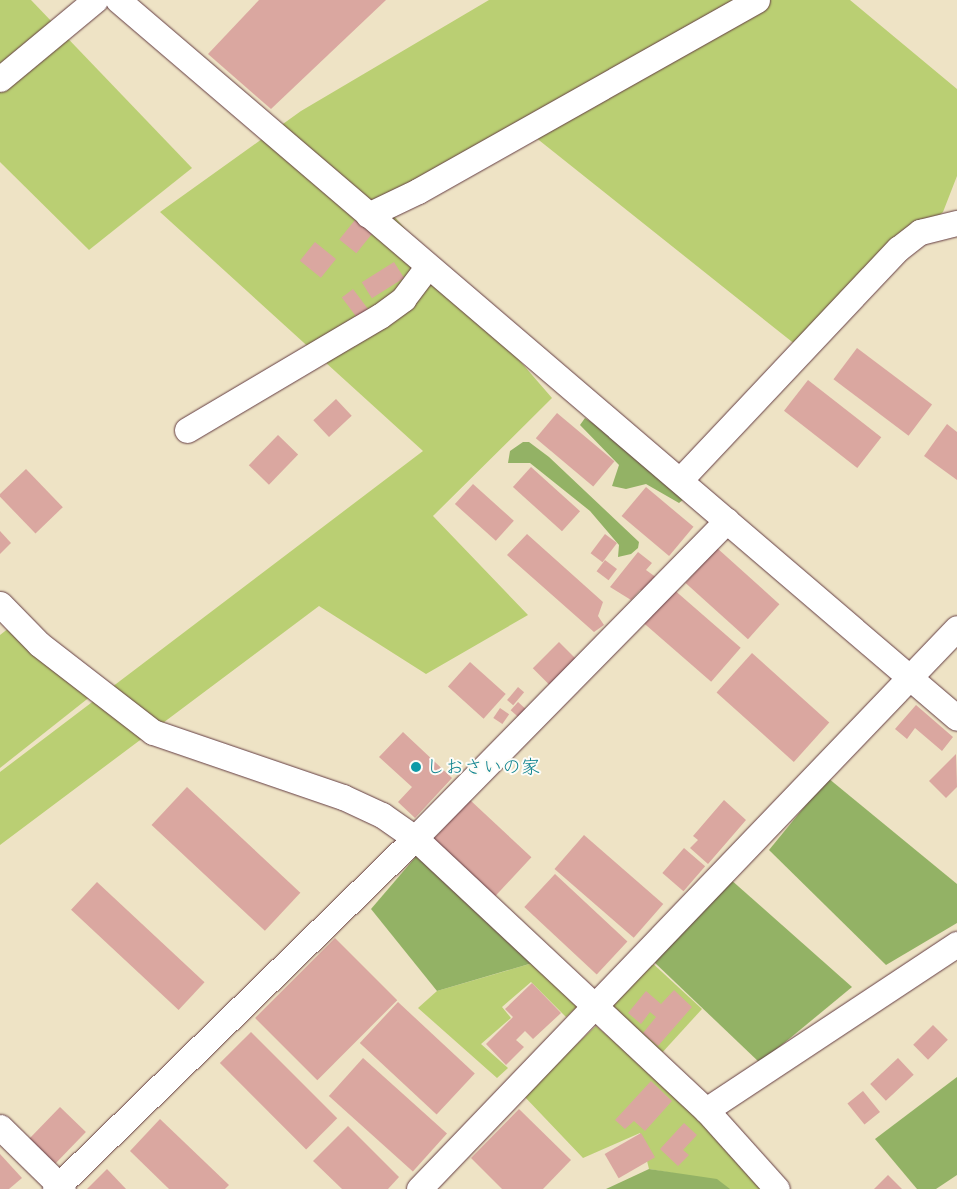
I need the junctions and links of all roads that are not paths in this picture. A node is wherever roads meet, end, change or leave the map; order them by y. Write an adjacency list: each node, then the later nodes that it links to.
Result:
1 (95, 0): 4 (street)
2 (118, 0): 5 (street)
3 (757, 0): 5 (street)
4 (0, 79)
5 (368, 215): 7 (street)
6 (957, 223): 9 (street)
7 (428, 266): 8 (street); 9 (street)
8 (187, 430)
9 (680, 480): 10 (street)
10 (727, 521): 13 (street); 15 (street)
11 (0, 604): 15 (street)
12 (957, 628): 13 (street)
13 (911, 679): 14 (street); 17 (street)
14 (957, 718)
15 (415, 838): 17 (street); 20 (street)
16 (957, 944): 18 (street)
17 (595, 1006): 18 (street); 21 (street)
18 (706, 1110): 22 (street)
19 (0, 1127): 20 (street)
20 (59, 1187)
21 (419, 1189)
22 (777, 1189)

